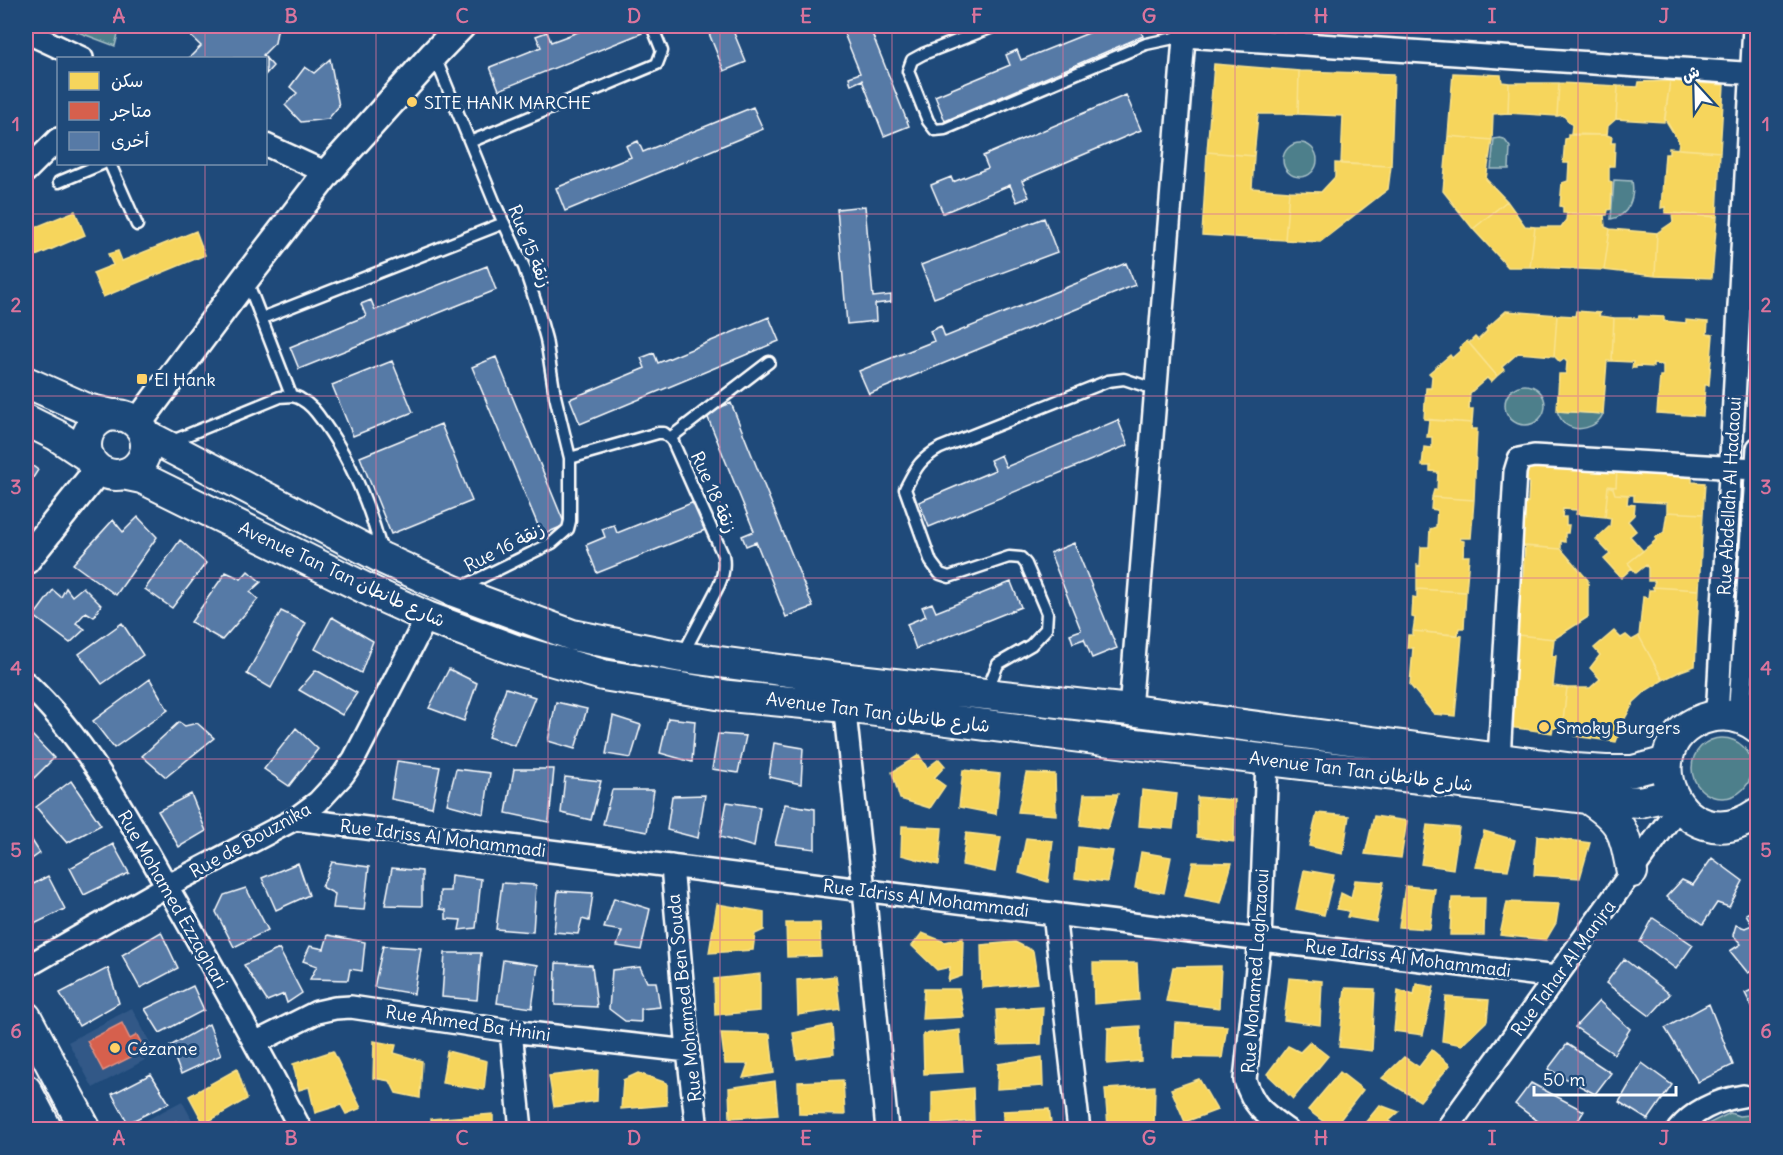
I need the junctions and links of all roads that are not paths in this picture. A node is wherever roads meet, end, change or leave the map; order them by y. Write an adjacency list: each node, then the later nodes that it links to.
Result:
1 (461, 26): 7 (street)
2 (652, 26): 11 (lane)
3 (995, 26): 5 (lane)
4 (1754, 26): 9 (street, Rue Abdellah Al Hadaoui)
5 (1185, 31): 9 (street); 24 (street)
6 (26, 32): 8 (street)
7 (434, 54): 11 (lane, Rue 15 زنقة); 16 (street)
8 (80, 57)
9 (1754, 74): 32 (street, Rue Abdellah Al Hadaoui)
10 (57, 140): 15 (street)
11 (470, 142): 18 (lane, Rue 15 زنقة)
12 (267, 144): 16 (street)
13 (100, 165): 17 (lane)
14 (110, 165): 19 (lane)
15 (26, 171)
16 (327, 173): 20 (street)
17 (59, 182)
18 (504, 223): 21 (lane); 30 (lane, Rue 15 زنقة)
19 (137, 225)
20 (246, 278): 21 (lane); 27 (street)
21 (262, 318): 25 (lane)
22 (769, 362): 28 (lane)
23 (26, 382): 27 (main road, Avenue Tan Tan شارع طانطان)
24 (1156, 390): 41 (lane); 42 (street)
25 (291, 395): 27 (lane); 34 (lane)
26 (26, 420): 31 (main road, Avenue Tan Tan شارع طانطان)
27 (140, 430): 31 (main road); 31 (main road); 34 (main road, Avenue Tan Tan شارع طانطان)
28 (670, 438): 30 (lane, Rue 18 زنقة); 38 (lane, Rue 18 زنقة)
29 (1758, 448): 33 (street, Rue Abdellah Al Hadaoui)
30 (570, 458): 36 (lane, Rue 16 زنقة)
31 (103, 467): 35 (street); 37 (main road, Avenue Tan Tan شارع طانطان)
32 (1730, 475): 33 (street); 43 (street, Rue Abdellah Al Hadaoui); 44 (street)
33 (1756, 480): 43 (street, Rue Abdellah Al Hadaoui)
34 (384, 559): 36 (main road, Avenue Tan Tan شارع طانطان)
35 (26, 560)
36 (454, 591): 38 (main road, Avenue Tan Tan شارع طانطان)
37 (427, 617): 40 (main road, Avenue Tan Tan شارع طانطان); 50 (street, Rue de Bouznika)
38 (682, 657): 40 (main road, Avenue Tan Tan شارع طانطان)
39 (26, 683): 53 (street, Rue Mohamed Ezzaghari)
40 (843, 693): 41 (main road, Avenue Tan Tan شارع طانطان); 45 (main road, Avenue Tan Tan شارع طانطان); 54 (street)
41 (986, 694): 42 (main road, Avenue Tan Tan شارع طانطان)
42 (1130, 710): 44 (main road, Avenue Tan Tan شارع طانطان)
43 (1737, 720): 46 (main road)
44 (1499, 759): 46 (main road, Avenue Tan Tan شارع طانطان)
45 (1268, 760): 47 (main road, Avenue Tan Tan شارع طانطان); 56 (street, Rue Mohamed Laghzaoui)
46 (1667, 762): 48 (main road)
47 (1587, 798): 48 (main road, Avenue Tan Tan شارع طانطان); 52 (main road)
48 (1676, 801): 49 (main road); 52 (street, Rue Tahar Al Manjra)
49 (1758, 813)
50 (295, 819): 51 (street, Rue Idriss Al Mohammadi); 53 (street, Rue de Bouznika)
51 (672, 866): 54 (street, Rue Idriss Al Mohammadi); 62 (street, Rue Mohamed Ben Souda)
52 (1632, 872): 58 (street, Rue Tahar Al Manjra)
53 (167, 886): 57 (street, Rue de Bouznika); 61 (street, Rue Mohamed Ezzaghari)
54 (864, 890): 55 (street, Rue Idriss Al Mohammadi); 70 (street)
55 (1054, 914): 56 (street, Rue Idriss Al Mohammadi); 71 (street)
56 (1260, 940): 58 (street, Rue Idriss Al Mohammadi); 72 (street, Rue Mohamed Laghzaoui)
57 (26, 967)
58 (1557, 977): 73 (street, Rue Tahar Al Manjra)
59 (26, 1017): 66 (main road)
60 (511, 1031): 61 (street, Rue Ahmed Ba Hnini); 62 (street, Rue Ahmed Ba Hnini); 68 (street)
61 (255, 1043): 67 (street, Rue Mohamed Ezzaghari)
62 (688, 1051): 69 (street, Rue Mohamed Ben Souda)
63 (26, 1090): 65 (main road)
64 (1743, 1096): 74 (street)
65 (47, 1130)
66 (86, 1130)
67 (301, 1130)
68 (521, 1130)
69 (697, 1130)
70 (886, 1130)
71 (1078, 1130)
72 (1287, 1130)
73 (1446, 1130)
74 (1678, 1130)

